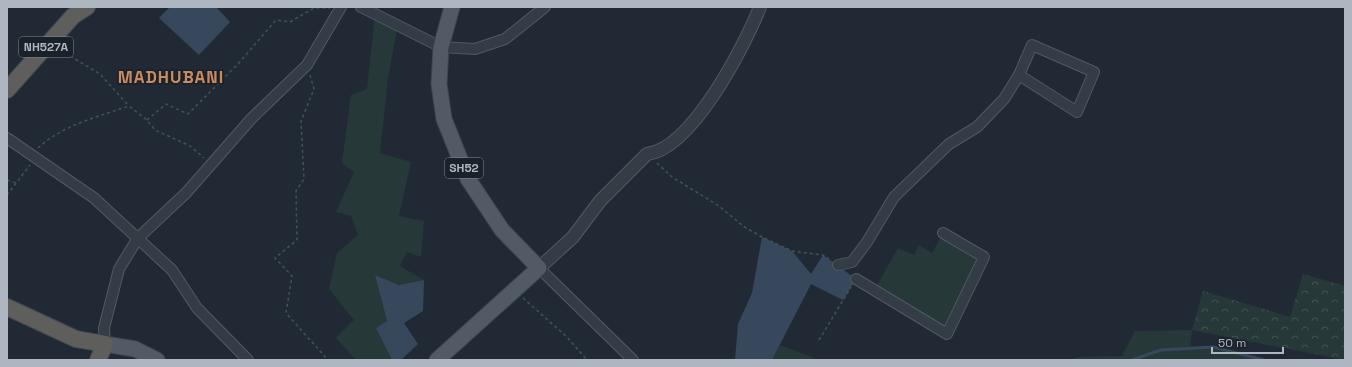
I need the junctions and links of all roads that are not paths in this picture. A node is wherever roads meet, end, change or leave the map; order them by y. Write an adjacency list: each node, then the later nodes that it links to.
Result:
1 (87, 7): 9 (highway, NH527A)
2 (341, 7): 12 (street)
3 (361, 7): 7 (street)
4 (452, 7): 7 (main road, SH52 / SH52)
5 (545, 7): 7 (street)
6 (760, 7): 14 (street)
7 (441, 46): 14 (main road, SH52 / SH52)
8 (1020, 76): 8 (street); 13 (street)
9 (7, 90)
10 (7, 138): 12 (street)
11 (943, 233): 15 (street)
12 (138, 238): 17 (street); 20 (street)
13 (838, 265)
14 (539, 268): 21 (main road); 22 (street)
15 (856, 279)
16 (7, 307): 17 (highway)
17 (105, 344): 18 (highway); 19 (main road)
18 (98, 360)
19 (157, 360)
20 (248, 360)
21 (437, 360)
22 (633, 360)

